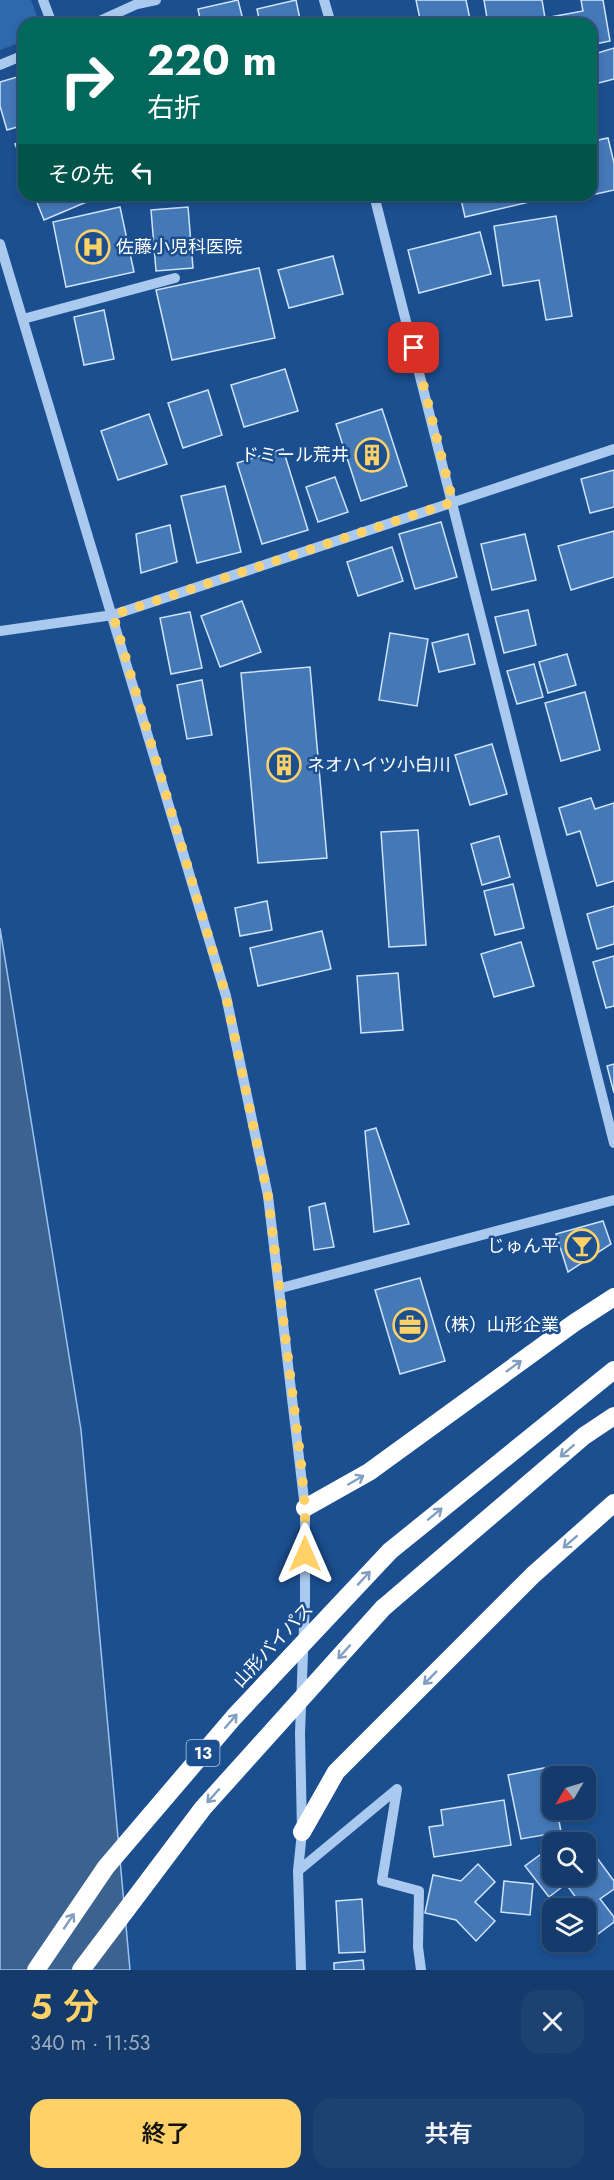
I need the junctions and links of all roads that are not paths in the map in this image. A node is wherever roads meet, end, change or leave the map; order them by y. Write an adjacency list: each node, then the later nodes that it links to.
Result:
1 (43, 0): 4 (street)
2 (156, 0): 5 (street)
3 (324, 0): 6 (street)
4 (50, 18)
5 (106, 18)
6 (328, 18)
7 (18, 58): 8 (street)
8 (0, 65)
9 (376, 201): 14 (street)
10 (0, 244): 12 (street)
11 (175, 278): 12 (street)
12 (23, 319): 15 (street)
13 (614, 448): 14 (street)
14 (453, 502): 15 (street); 17 (street)
15 (113, 615): 16 (street); 19 (street)
16 (0, 631)
17 (614, 1143)
18 (614, 1200): 19 (street)
19 (281, 1288): 24 (street)
20 (614, 1298): 24 (highway, one-way to 20)
21 (614, 1370): 27 (highway, 山形バイパス / 13, one-way to 21, bridge)
22 (614, 1416): 28 (highway, 13, one-way to 28, bridge)
23 (614, 1503): 25 (highway, one-way to 25)
24 (305, 1508): 25 (street)
25 (302, 1832): 26 (street)
26 (298, 1871): 29 (street); 30 (street)
27 (36, 1970)
28 (81, 1970)
29 (301, 1970)
30 (421, 1970)

